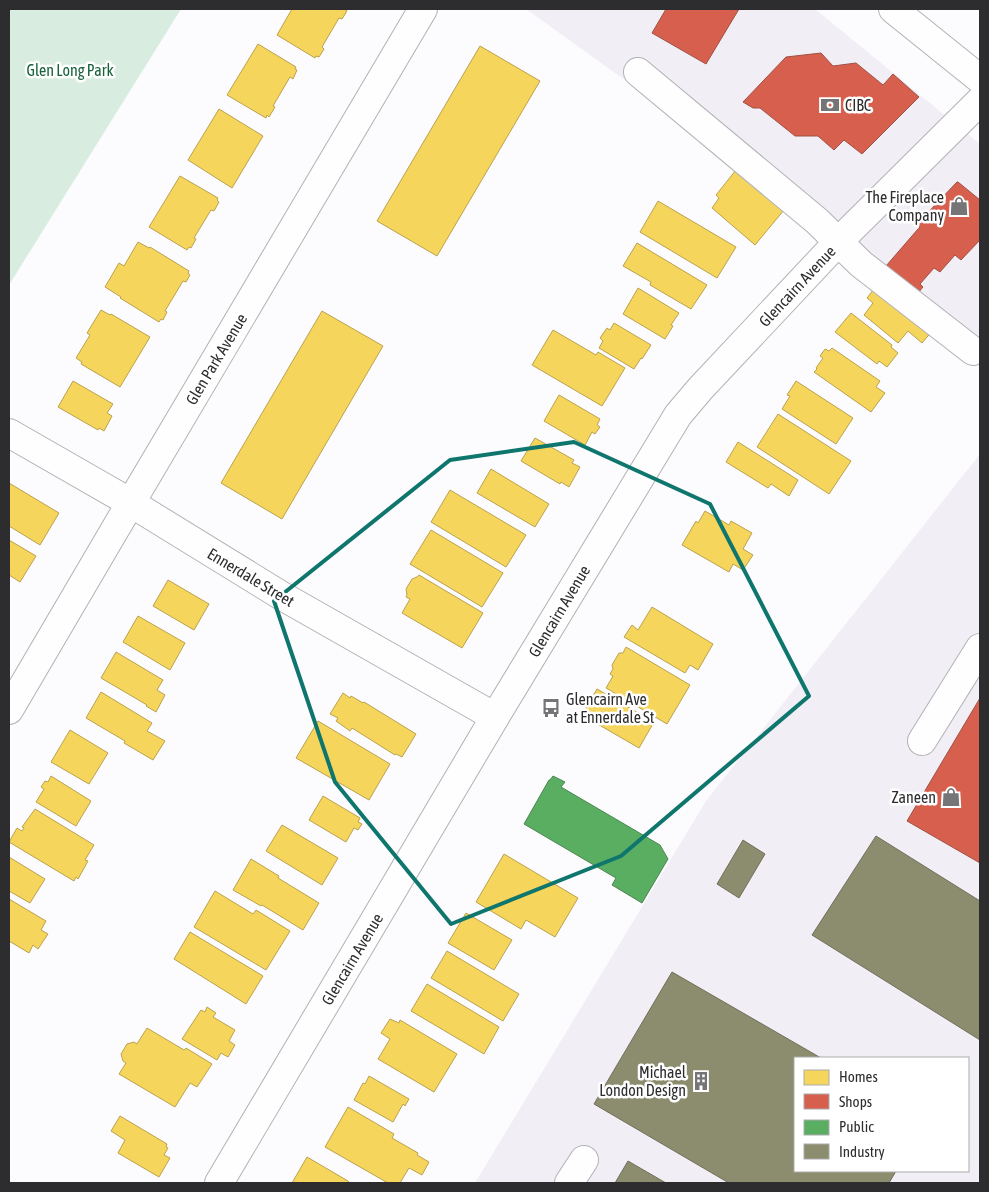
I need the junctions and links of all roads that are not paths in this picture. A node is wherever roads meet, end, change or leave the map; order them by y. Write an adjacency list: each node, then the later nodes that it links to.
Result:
1 (423, 9): 9 (street, Glen Park Avenue)
2 (894, 9): 4 (street)
3 (638, 72): 6 (street)
4 (980, 78)
5 (980, 100): 6 (street, Glencairn Avenue)
6 (838, 242): 7 (street); 12 (street, Glencairn Avenue)
7 (973, 350)
8 (9, 433): 9 (street, Ennerdale Street)
9 (131, 503): 11 (street, Glen Park Avenue); 12 (street, Ennerdale Street)
10 (980, 648): 13 (street)
11 (9, 710)
12 (495, 717): 15 (street, Glencairn Avenue)
13 (922, 741)
14 (584, 1160): 16 (street)
15 (219, 1183)
16 (570, 1183)

